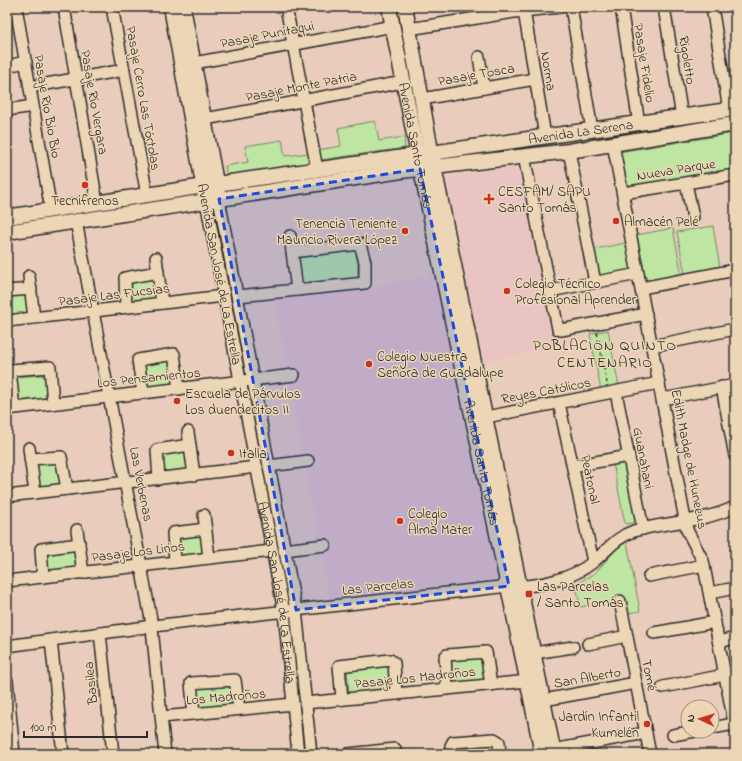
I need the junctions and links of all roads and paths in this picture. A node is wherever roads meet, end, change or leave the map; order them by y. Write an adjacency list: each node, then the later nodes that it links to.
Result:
1 (16, 7): 19 (street, Pasaje Río Bio Bio)
2 (64, 7): 23 (street, Pasaje Río Vergara)
3 (112, 7): 22 (street, Pasaje Cerro Las Tórtolas)
4 (182, 7): 20 (main road, Avenida San José de La Estrella); 47 (main road, Avenida San José de La Estrella)
5 (286, 7): 17 (street)
6 (389, 7): 15 (main road, Avenida Santo Tomás)
7 (404, 7): 16 (main road, Avenida Santo Tomás)
8 (561, 7): 13 (street)
9 (570, 7): 37 (street)
10 (621, 7): 35 (street, Pasaje Fidelio)
11 (664, 7): 33 (street, Rigoletto)
12 (712, 7): 31 (street)
13 (542, 9): 14 (street)
14 (524, 11): 16 (street); 24 (street, Norma)
15 (393, 26): 17 (street, Pasaje Punitaqui); 25 (main road, Avenida Santo Tomás)
16 (409, 29): 28 (main road, Avenida Santo Tomás)
17 (293, 45): 20 (street, Pasaje Punitaqui); 29 (street)
18 (479, 57): 27 (street)
19 (26, 62): 21 (street); 26 (street, Pasaje Río Bio Bio)
20 (194, 63): 34 (main road, Avenida San José de La Estrella)
21 (7, 66)
22 (124, 70): 23 (street); 49 (street, Pasaje Cerro Las Tórtolas)
23 (76, 79): 26 (street); 51 (street, Pasaje Río Vergara)
24 (535, 79): 27 (street, Pasaje Tosca); 38 (street, Norma)
25 (403, 82): 29 (street, Pasaje Monte Patria); 41 (main road, Avenida Santo Tomás)
26 (30, 87): 30 (street, Pasaje Río Bio Bio)
27 (484, 88): 28 (street, Pasaje Tosca)
28 (422, 99): 41 (main road, Avenida Santo Tomás)
29 (304, 101): 34 (street, Pasaje Monte Patria); 44 (street)
30 (33, 106): 32 (street); 52 (street, Pasaje Río Bio Bio)
31 (732, 109): 33 (main road, Avenida La Serena)
32 (7, 110)
33 (682, 118): 35 (main road, Avenida La Serena)
34 (205, 119): 47 (main road, Avenida San José de La Estrella)
35 (639, 124): 37 (main road, Avenida La Serena)
36 (735, 124): 39 (main road, Avenida La Serena)
37 (592, 130): 38 (main road, Avenida La Serena)
38 (545, 136): 41 (main road, Avenida La Serena)
39 (613, 144): 40 (main road, Avenida La Serena); 48 (street, Edith Madge de Huneeus)
40 (569, 150): 42 (main road, Avenida La Serena); 64 (street)
41 (425, 153): 43 (main road, Avenida Santo Tomás); 44 (main road, Avenida La Serena)
42 (524, 156): 43 (main road, Avenida La Serena); 68 (street)
43 (428, 168): 50 (main road, Avenida La Serena); 95 (main road, Avenida Santo Tomás); 130 (main road, Avenida Santo Tomás)
44 (316, 169): 47 (main road, Avenida La Serena)
45 (735, 175): 46 (street, Nueva Parque)
46 (686, 182): 48 (street, Nueva Parque); 54 (street)
47 (210, 185): 49 (main road, Avenida La Serena); 50 (main road, Avenida San José de La Estrella)
48 (623, 194): 62 (street, Edith Madge de Huneeus)
49 (147, 195): 51 (main road, Avenida La Serena)
50 (213, 200): 55 (main road, Avenida La Serena); 70 (street, Avenida San José de La Estrella); 71 (street, Avenida San José de La Estrella)
51 (97, 203): 52 (main road, Avenida La Serena)
52 (51, 210): 53 (main road, Avenida La Serena)
53 (7, 217)
54 (693, 217)
55 (76, 221): 56 (main road, Avenida La Serena); 74 (street, Las Verbenas)
56 (7, 232)
57 (290, 236): 58 (street)
58 (292, 252): 67 (street); 67 (street)
59 (156, 258): 61 (street)
60 (735, 270): 65 (street)
61 (158, 272): 72 (street); 73 (street)
62 (638, 274): 64 (street); 65 (street, Edith Madge de Huneeus)
63 (29, 276): 66 (street)
64 (595, 282): 68 (street)
65 (641, 288): 75 (street, Edith Madge de Huneeus)
66 (31, 289): 69 (street); 76 (street)
67 (297, 290): 71 (street)
68 (550, 290): 78 (street)
69 (7, 291)
70 (224, 296): 72 (street, Pasaje Las Fucsias); 83 (street, Avenida San José de La Estrella)
71 (238, 296): 82 (street, Avenida San José de La Estrella)
72 (162, 304): 73 (street, Pasaje Las Fucsias)
73 (126, 307): 74 (street, Pasaje Las Fucsias)
74 (93, 311): 76 (street, Pasaje Las Fucsias); 90 (street, Las Verbenas)
75 (646, 314): 78 (street); 80 (street, Edith Madge de Huneeus)
76 (34, 318): 77 (street, Pasaje Las Fucsias)
77 (7, 321)
78 (595, 324): 88 (path)
79 (735, 329): 80 (street)
80 (652, 346): 84 (street, Edith Madge de Huneeus)
81 (294, 375): 82 (street, Los Pensamientos)
82 (252, 381): 83 (street, Los Pensamientos); 102 (street, Avenida San José de La Estrella)
83 (240, 382): 87 (street, Los Pensamientos); 104 (street, Avenida San José de La Estrella)
84 (660, 383): 88 (street, Reyes Católicos); 91 (street, Edith Madge de Huneeus)
85 (735, 385): 86 (street)
86 (722, 388): 91 (street); 97 (street)
87 (179, 389): 89 (street, Los Pensamientos); 89 (street)
88 (613, 392): 93 (street, Reyes Católicos); 99 (street, Guanahani)
89 (143, 393): 90 (street, Los Pensamientos)
90 (110, 397): 92 (street, Los Pensamientos); 107 (street, Las Verbenas)
91 (663, 399): 113 (street, Edith Madge de Huneeus)
92 (53, 403): 94 (street, Los Pensamientos); 94 (street)
93 (559, 403): 95 (street, Reyes Católicos); 103 (street, Peatonal)
94 (10, 408)
95 (486, 417): 130 (main road, Avenida Santo Tomás)
96 (188, 432): 98 (street)
97 (734, 441): 100 (street)
98 (190, 446): 105 (street); 106 (street)
99 (629, 456): 103 (street); 115 (street, Guanahani)
100 (735, 456)
101 (308, 461): 102 (street)
102 (268, 466): 119 (street, Avenida San José de La Estrella)
103 (573, 466): 123 (street, Peatonal)
104 (256, 467): 105 (street); 120 (street, Avenida San José de La Estrella)
105 (194, 475): 106 (street)
106 (159, 479): 107 (street)
107 (126, 482): 108 (street); 125 (street, Las Verbenas)
108 (67, 489): 109 (street); 109 (street)
109 (35, 493): 110 (street)
110 (7, 496)
111 (735, 507): 113 (street, Las Parcelas)
112 (204, 515): 114 (street)
113 (686, 522): 115 (street, Las Parcelas); 124 (street, Edith Madge de Huneeus)
114 (206, 529): 121 (street); 122 (street)
115 (643, 529): 123 (street, Las Parcelas)
116 (77, 530): 117 (street)
117 (79, 544): 126 (street); 128 (street)
118 (325, 545): 119 (street)
119 (284, 550): 134 (street, Avenida San José de La Estrella)
120 (272, 551): 121 (street, Pasaje Los Lirios); 135 (street, Avenida San José de La Estrella)
121 (210, 558): 122 (street, Pasaje Los Lirios)
122 (175, 562): 125 (street, Pasaje Los Lirios)
123 (593, 562): 130 (street, Las Parcelas)
124 (704, 565): 127 (street); 132 (street, Edith Madge de Huneeus)
125 (142, 566): 126 (street, Pasaje Los Lirios); 137 (street, Las Verbenas)
126 (83, 573): 128 (street, Pasaje Los Lirios)
127 (649, 576)
128 (43, 577): 129 (street, Pasaje Los Lirios)
129 (7, 581)
130 (515, 587): 134 (street, Las Parcelas); 147 (main road, Avenida Santo Tomás); 149 (main road, Avenida Santo Tomás)
131 (735, 588): 132 (street)
132 (710, 593): 136 (street, Edith Madge de Huneeus)
133 (620, 601): 140 (street, Tomé)
134 (296, 610): 135 (street, Las Parcelas); 159 (street, Avenida San José de La Estrella)
135 (284, 612): 137 (street, Las Parcelas); 160 (street, Avenida San José de La Estrella)
136 (715, 622): 139 (street); 143 (street, Edith Madge de Huneeus)
137 (152, 626): 138 (street, Las Parcelas); 163 (street, Las Verbenas)
138 (100, 633): 142 (street, Las Parcelas); 172 (street, Basilea)
139 (654, 633)
140 (627, 636): 144 (street); 151 (street, Tomé)
141 (735, 638): 143 (street)
142 (51, 640): 145 (street, Las Parcelas); 171 (street)
143 (719, 642): 148 (street, Edith Madge de Huneeus)
144 (588, 644)
145 (7, 646)
146 (573, 647): 147 (street)
147 (534, 653): 158 (main road, Avenida Santo Tomás)
148 (725, 675): 153 (street); 155 (street, Edith Madge de Huneeus)
149 (528, 681): 152 (street, Pasaje Los Madroños); 169 (main road, Avenida Santo Tomás)
150 (7, 682): 170 (street)
151 (636, 684): 158 (street, San Alberto); 166 (street, Tomé)
152 (491, 685): 154 (street, Pasaje Los Madroños); 154 (street)
153 (663, 687)
154 (447, 689): 156 (street, Pasaje Los Madroños)
155 (731, 689): 164 (street, Edith Madge de Huneeus)
156 (396, 694): 157 (street, Pasaje Los Madroños); 157 (street)
157 (342, 700): 159 (street, Pasaje Los Madroños)
158 (544, 700): 169 (main road, Avenida Santo Tomás)
159 (305, 703): 175 (street, Avenida San José de La Estrella)
160 (293, 704): 161 (street, Los Madroños); 174 (street, Avenida San José de La Estrella)
161 (239, 710): 162 (street, Los Madroños); 162 (street)
162 (194, 714): 163 (street, Los Madroños)
163 (162, 717): 173 (street, Las Verbenas)
164 (735, 726): 165 (street)
165 (720, 727)
166 (646, 733): 169 (street); 180 (street, Tomé)
167 (680, 734): 168 (street)
168 (673, 735)
169 (550, 753)
170 (14, 754)
171 (63, 754)
172 (113, 754)
173 (165, 754)
174 (298, 754)
175 (311, 754)
176 (348, 754): 177 (street)
177 (395, 754)
178 (452, 754): 179 (street)
179 (500, 754)
180 (650, 754)

